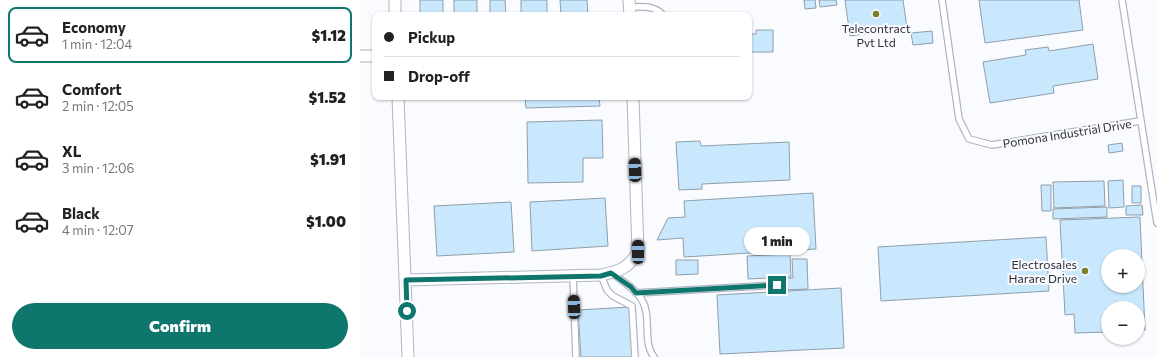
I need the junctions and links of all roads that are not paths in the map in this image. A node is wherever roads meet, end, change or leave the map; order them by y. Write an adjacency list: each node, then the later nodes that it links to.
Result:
1 (395, 0): 5 (street)
2 (942, 0): 11 (lane, Pomona Industrial Drive)
3 (1122, 0): 11 (lane, Pomona Industrial Drive)
4 (630, 7): 6 (lane)
5 (395, 12)
6 (661, 12)
7 (360, 56): 8 (street)
8 (372, 56)
9 (398, 100): 15 (street)
10 (633, 100): 13 (street)
11 (1140, 121): 12 (lane, Pomona Industrial Drive)
12 (1157, 223)
13 (606, 274): 14 (street); 17 (lane); 20 (lane)
14 (573, 276): 15 (street); 19 (lane)
15 (406, 280): 18 (street)
16 (777, 285): 17 (lane)
17 (636, 293): 21 (lane)
18 (408, 357)
19 (576, 357)
20 (635, 357)
21 (654, 357)

